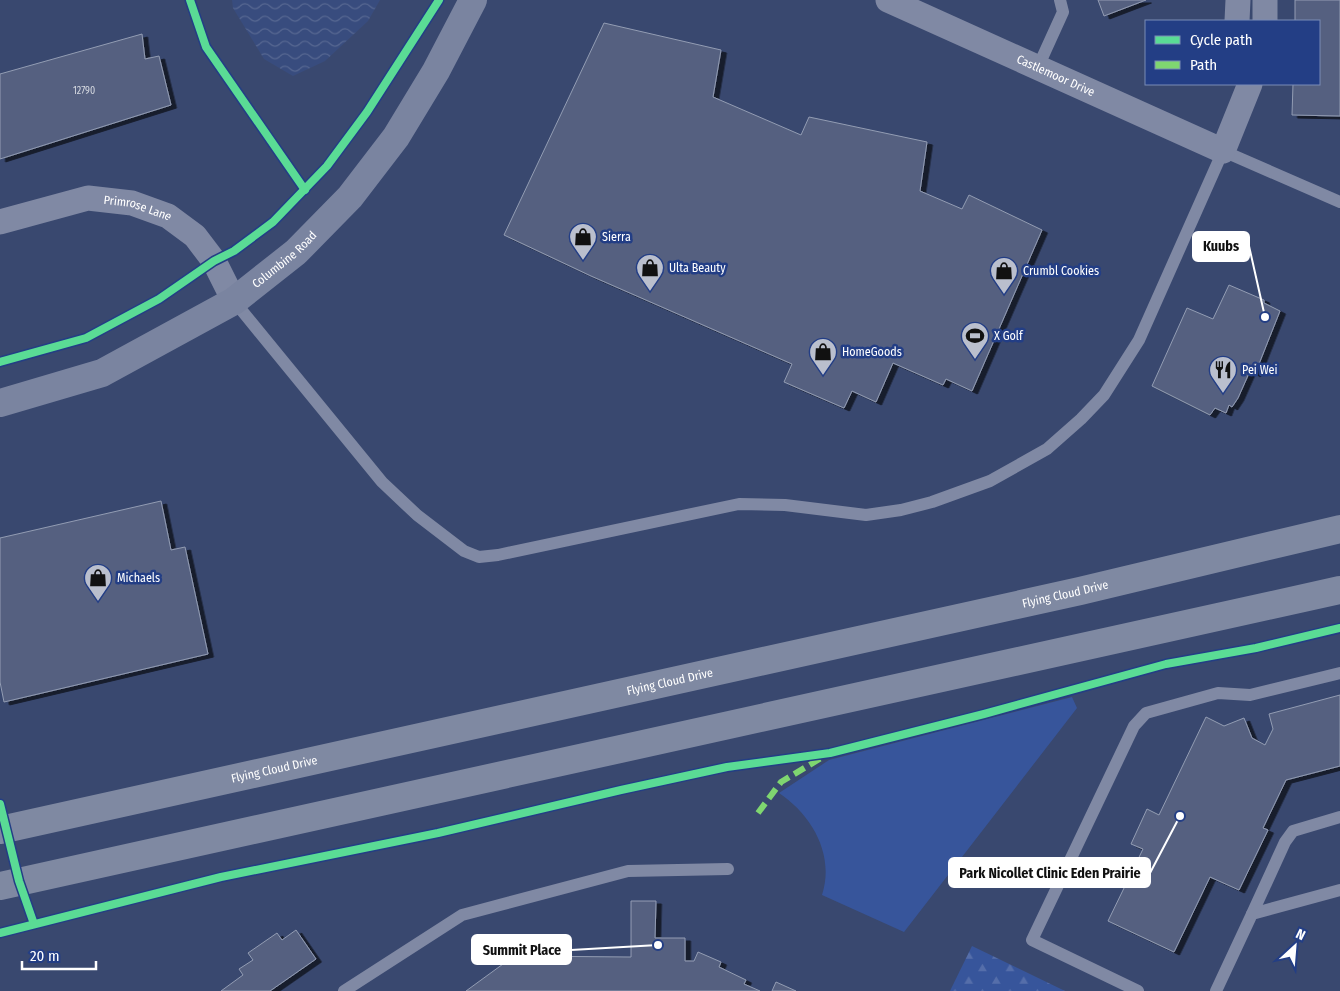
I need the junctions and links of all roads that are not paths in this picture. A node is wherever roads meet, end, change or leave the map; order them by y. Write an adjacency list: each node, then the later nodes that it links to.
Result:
1 (473, 0): 13 (street, Columbine Road)
2 (888, 0): 8 (street, Castlemoor Drive)
3 (1060, 0): 8 (lane)
4 (1238, 0): 6 (street)
5 (1266, 0): 7 (street)
6 (1237, 20)
7 (1265, 20)
8 (1038, 67): 10 (street, Castlemoor Drive)
9 (1250, 85): 10 (street)
10 (1223, 151): 11 (lane); 13 (lane)
11 (1340, 202)
12 (0, 222): 13 (street, Primrose Lane)
13 (234, 301): 14 (street, Columbine Road)
14 (0, 403)
15 (1340, 529): 19 (main road, Flying Cloud Drive)
16 (1340, 590): 21 (main road)
17 (1340, 673): 25 (lane)
18 (1340, 817): 23 (lane)
19 (0, 830)
20 (728, 869): 24 (lane)
21 (0, 886)
22 (1340, 890): 23 (lane)
23 (1252, 914): 26 (lane)
24 (344, 991)
25 (1138, 991)
26 (1216, 991)

